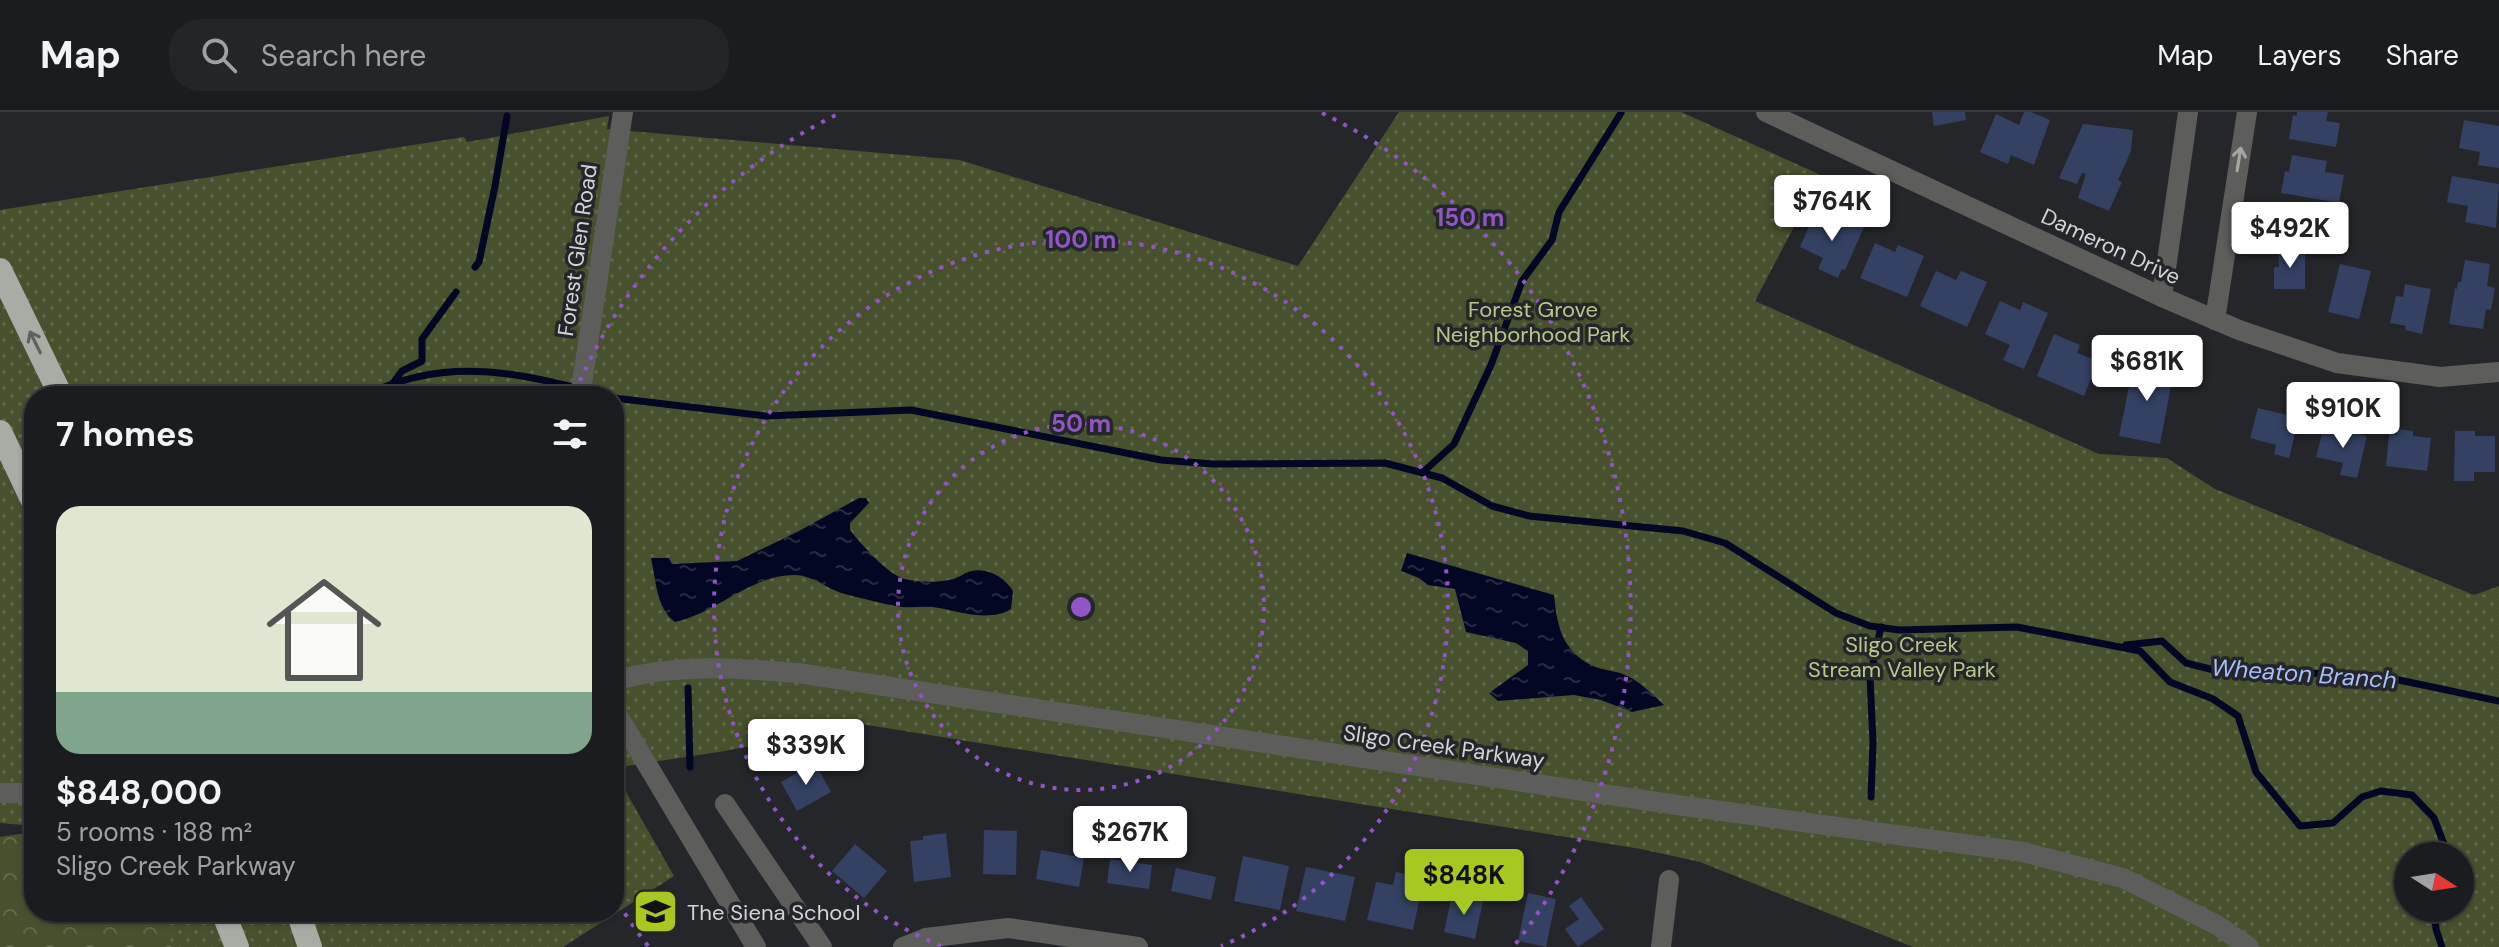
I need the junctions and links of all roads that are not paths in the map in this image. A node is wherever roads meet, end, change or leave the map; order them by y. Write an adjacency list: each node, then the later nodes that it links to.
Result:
1 (623, 112): 11 (street, Forest Glen Road)
2 (1766, 112): 5 (street, Dameron Drive)
3 (2188, 112): 7 (street)
4 (2247, 112): 8 (street, one-way to 4)
5 (1810, 120): 7 (street, Dameron Drive)
6 (4, 279): 10 (highway, one-way to 6)
7 (2162, 297): 8 (street, Dameron Drive)
8 (2215, 320): 9 (street, Dameron Drive)
9 (2499, 372)
10 (56, 386)
11 (581, 386)
12 (0, 432): 13 (highway)
13 (24, 482)
14 (624, 678): 29 (street, Sligo Creek Parkway)
15 (624, 726): 24 (street)
16 (0, 793): 17 (street)
17 (24, 793)
18 (725, 804): 25 (street)
19 (1669, 880): 28 (street)
20 (227, 922): 22 (highway)
21 (301, 922): 23 (highway)
22 (237, 947)
23 (310, 947)
24 (756, 947)
25 (822, 947)
26 (903, 947): 27 (street)
27 (1138, 947)
28 (1661, 947)
29 (2249, 947)

